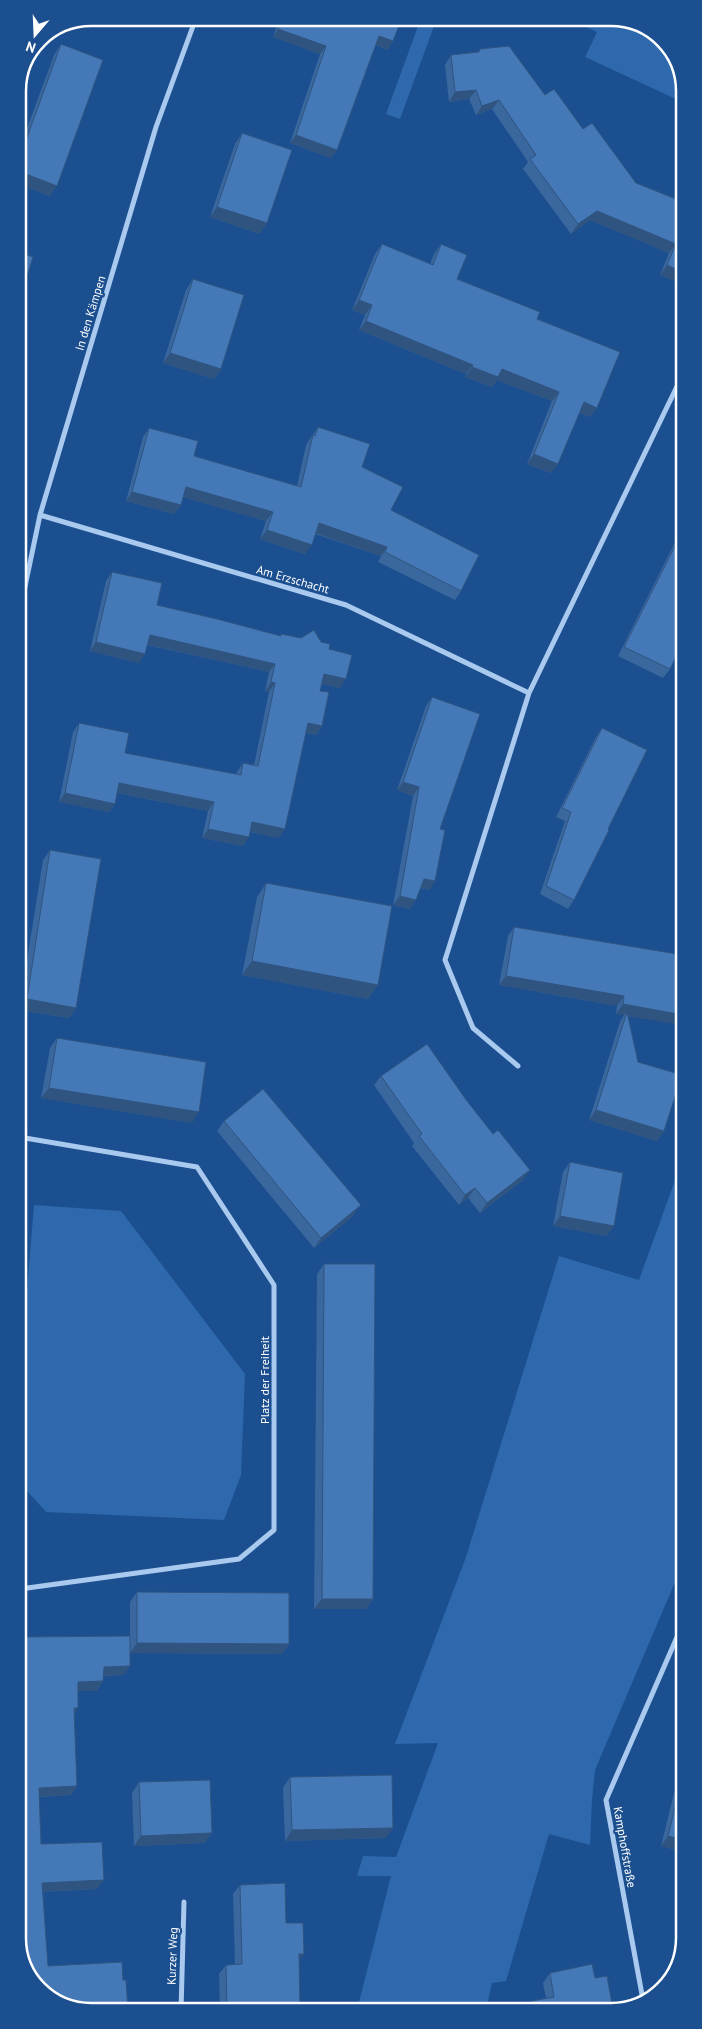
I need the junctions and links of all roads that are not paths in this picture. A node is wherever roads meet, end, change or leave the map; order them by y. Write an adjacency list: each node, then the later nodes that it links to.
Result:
1 (193, 26): 3 (street, In den Kämpen)
2 (676, 388): 5 (street)
3 (40, 516): 4 (street, In den Kämpen); 5 (street, Am Erzschacht)
4 (26, 582)
5 (529, 693): 6 (street)
6 (518, 1066)
7 (26, 1138): 8 (street, Platz der Freiheit)
8 (26, 1588)
9 (676, 1640): 11 (street, Kamphoffstraße)
10 (184, 1902): 12 (street, Kurzer Weg)
11 (642, 1995)
12 (181, 2003)

